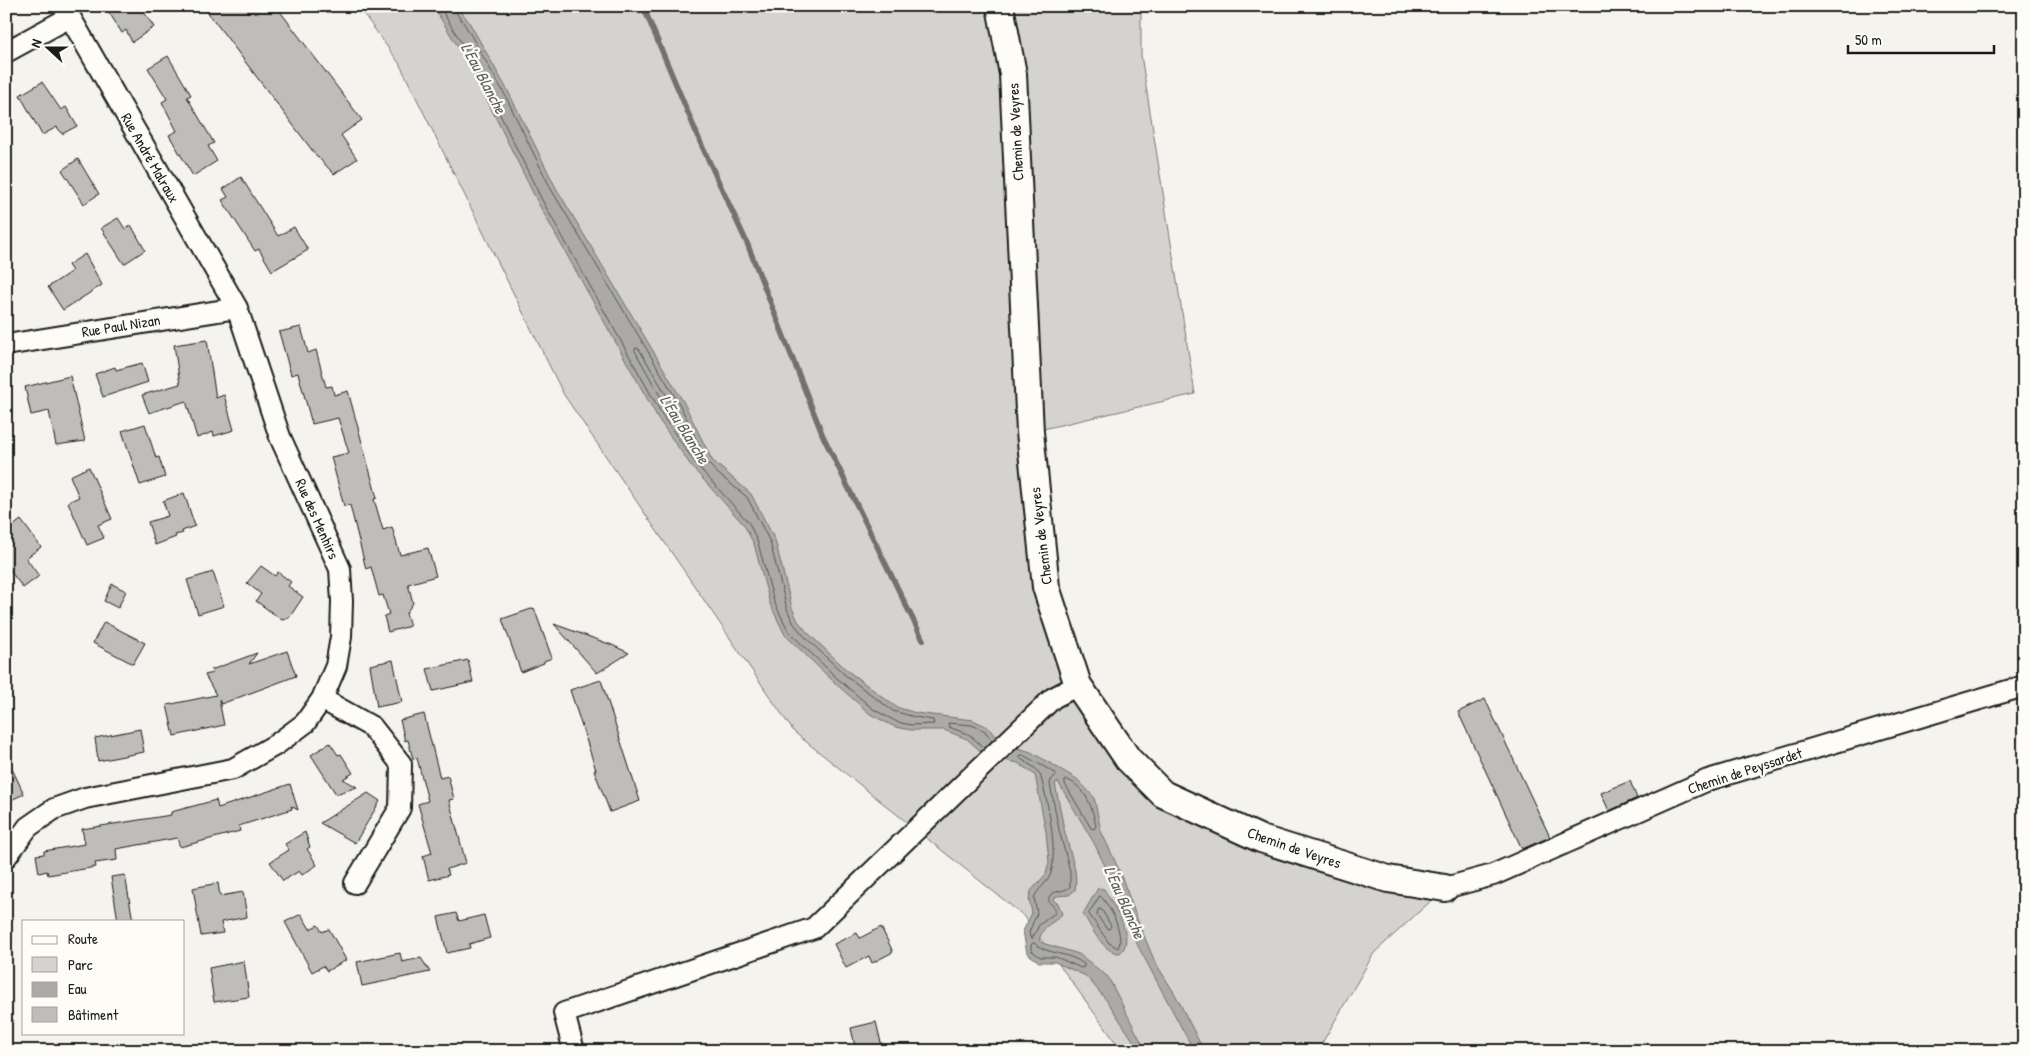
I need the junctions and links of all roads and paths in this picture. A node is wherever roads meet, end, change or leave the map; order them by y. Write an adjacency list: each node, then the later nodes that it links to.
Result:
1 (1000, 6): 6 (street, Chemin de Veyres)
2 (67, 12): 3 (street); 4 (street, Rue André Malraux)
3 (6, 52)
4 (237, 308): 5 (street, Rue Paul Nizan); 8 (street, Rue des Menhirs)
5 (6, 345)
6 (1078, 685): 11 (street, Chemin de Veyres); 12 (street)
7 (2024, 686): 11 (street, Chemin de Peyssardet)
8 (322, 699): 9 (street, Rue des Menhirs); 10 (street)
9 (6, 857)
10 (355, 883)
11 (1445, 888)
12 (574, 1051)

